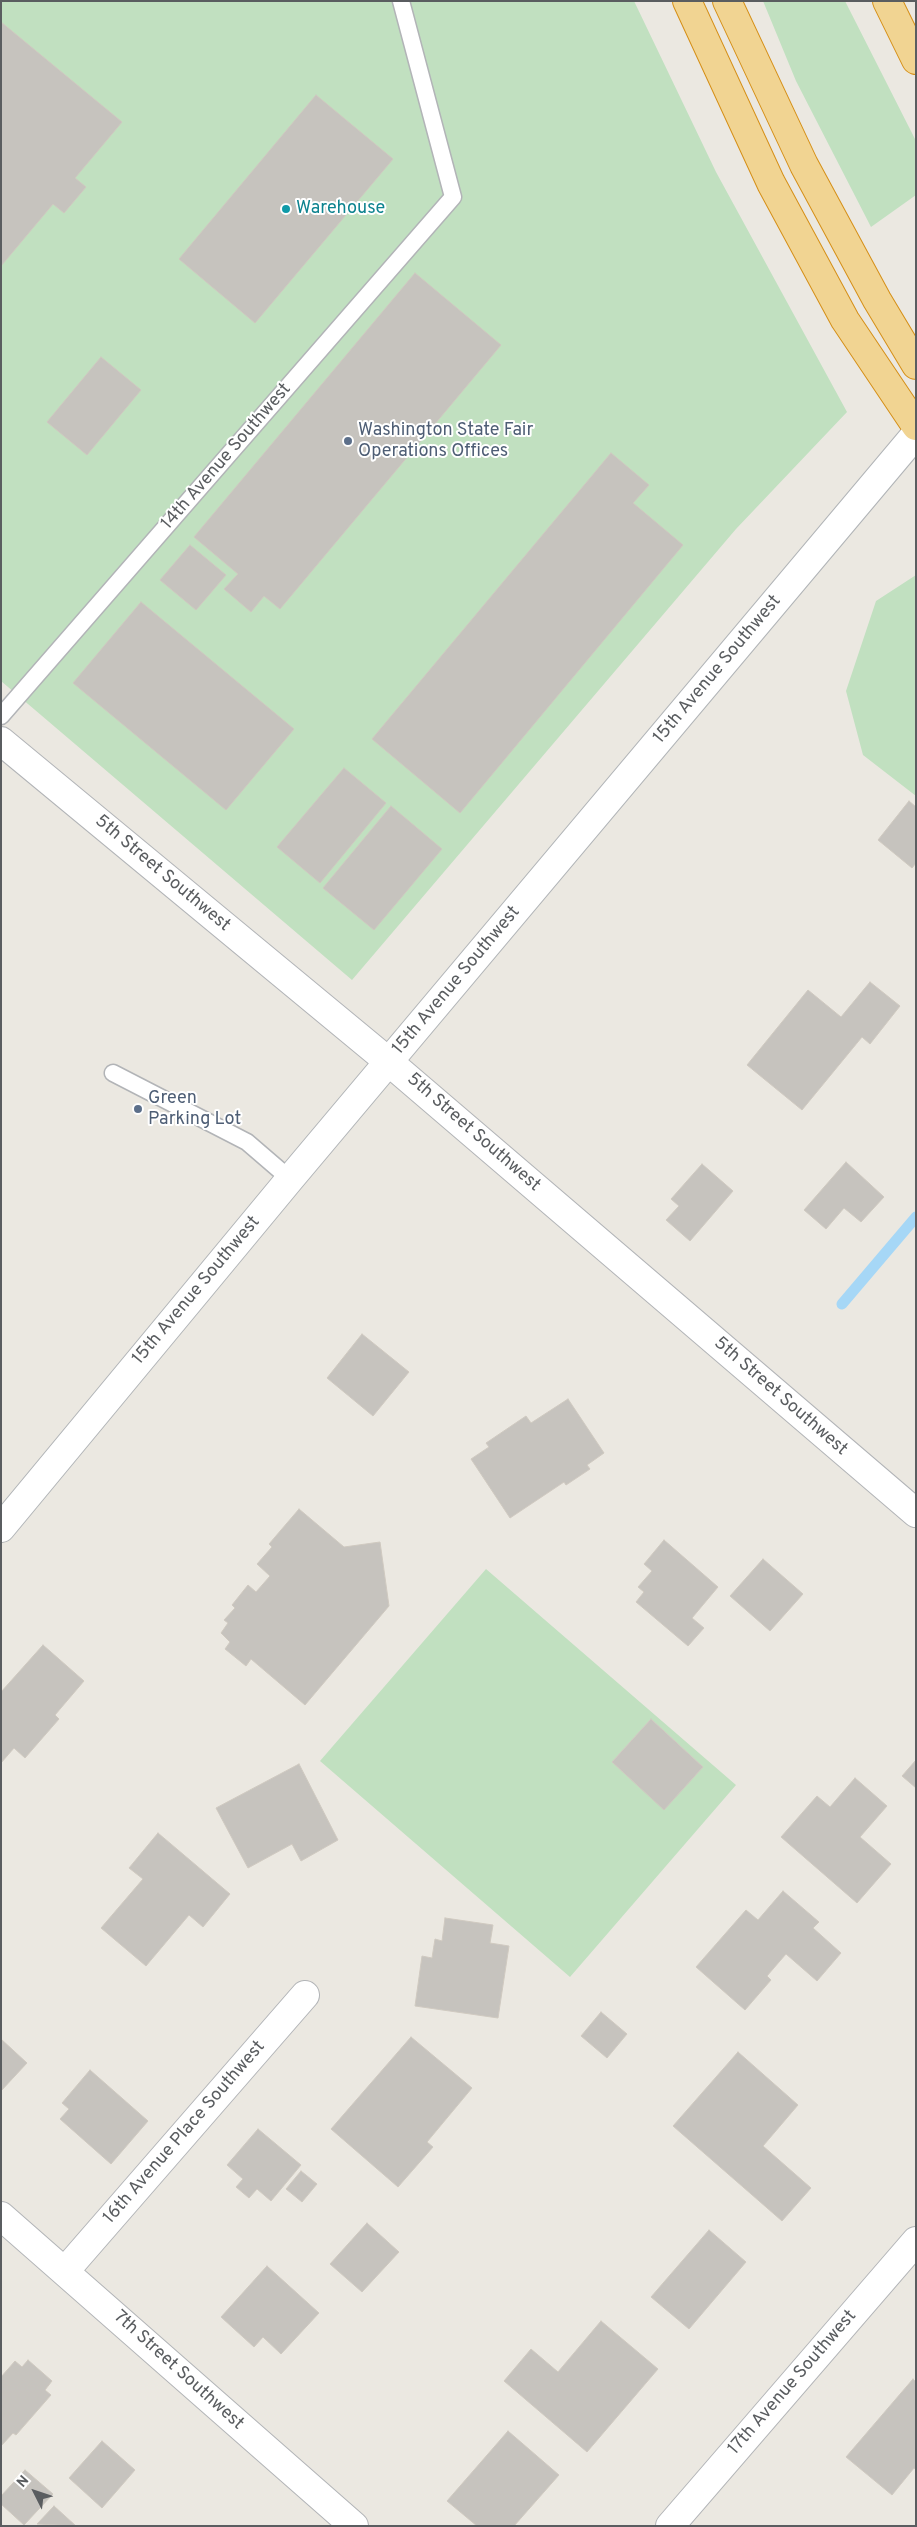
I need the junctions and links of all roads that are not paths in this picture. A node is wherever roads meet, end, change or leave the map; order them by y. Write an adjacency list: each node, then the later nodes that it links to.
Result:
1 (401, 1): 9 (lane, 14th Avenue Southwest)
2 (687, 1): 7 (highway)
3 (727, 1): 6 (highway)
4 (887, 1): 5 (highway)
5 (916, 60)
6 (916, 365)
7 (916, 426)
8 (916, 434): 11 (street, 15th Avenue Southwest)
9 (1, 716)
10 (1, 741): 11 (street, 5th Street Southwest)
11 (389, 1062): 13 (street, 15th Avenue Southwest); 14 (street, 5th Street Southwest)
12 (113, 1073): 13 (lane)
13 (290, 1178): 15 (street, 15th Avenue Southwest)
14 (916, 1513)
15 (1, 1528)
16 (305, 1995): 19 (street, 16th Avenue Place Southwest)
17 (1, 2216): 19 (street, 7th Street Southwest)
18 (911, 2256): 21 (street, 17th Avenue Southwest)
19 (65, 2271): 20 (street, 7th Street Southwest)
20 (354, 2526)
21 (670, 2526)

